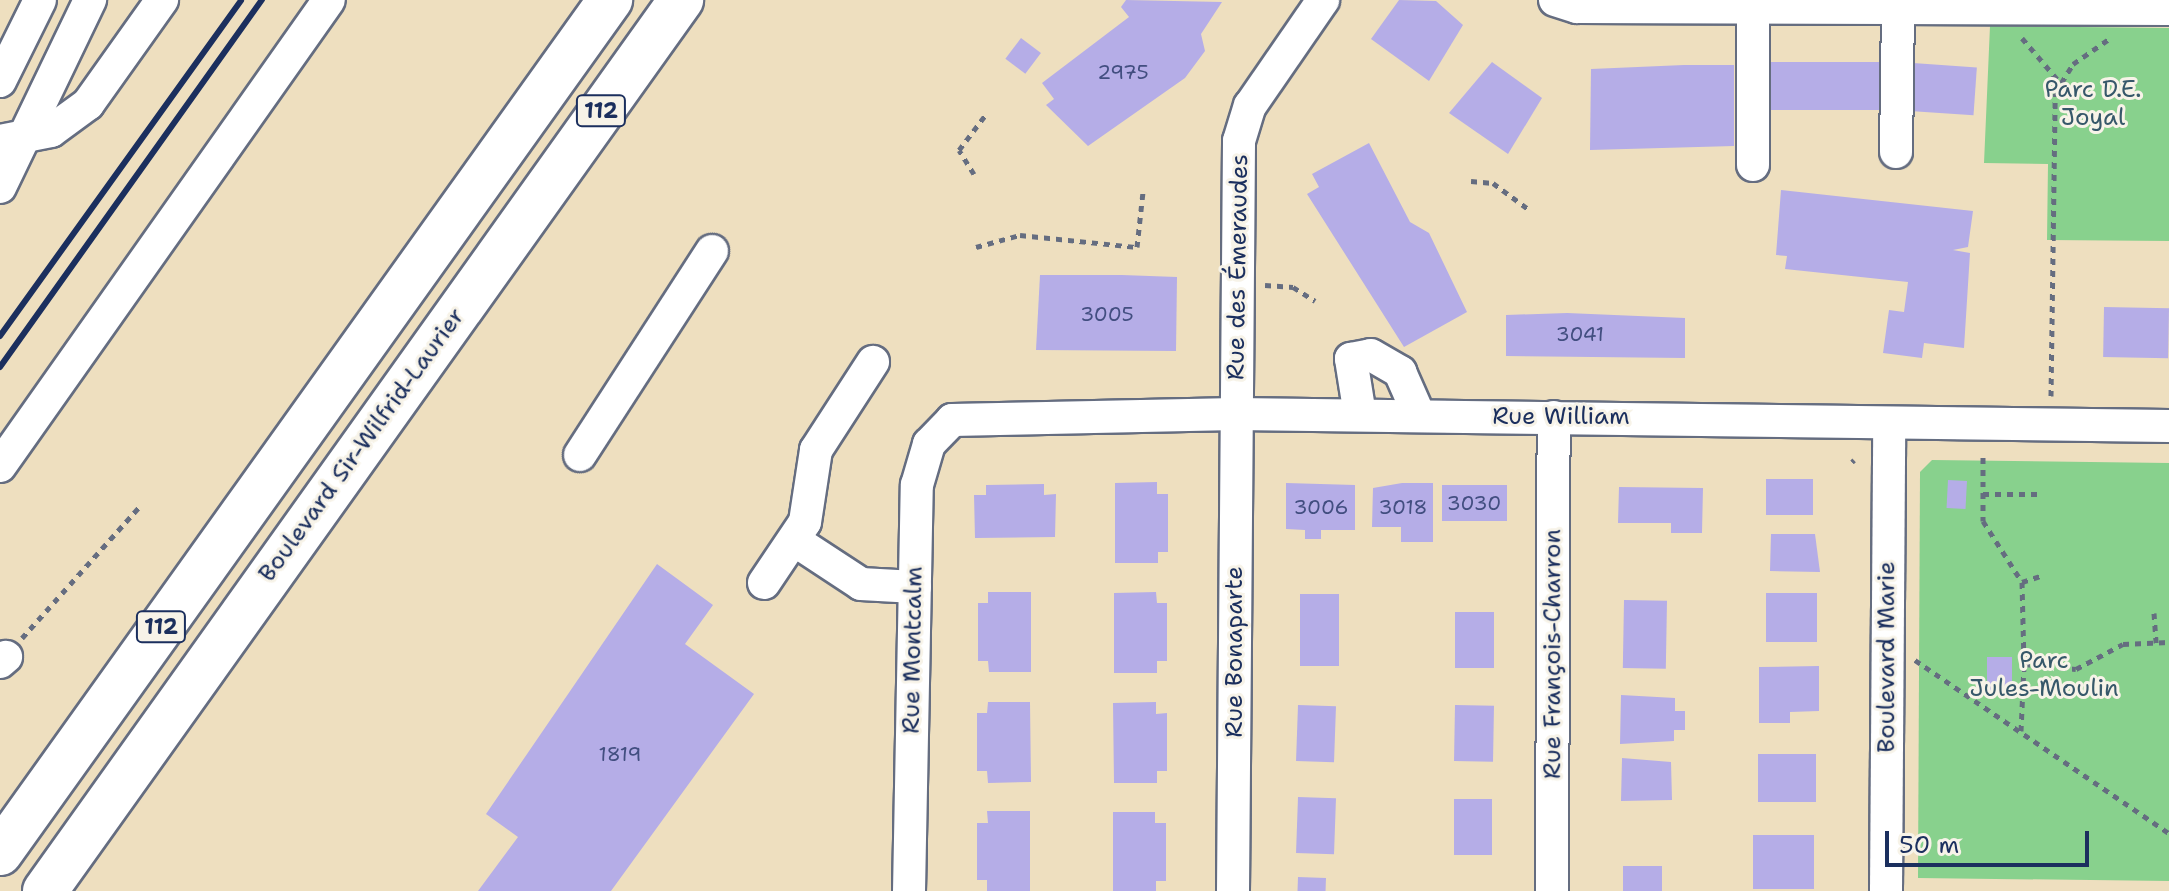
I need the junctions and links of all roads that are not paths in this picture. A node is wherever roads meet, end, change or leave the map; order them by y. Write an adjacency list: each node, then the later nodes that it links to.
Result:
1 (40, 0): 12 (street)
2 (90, 0): 13 (street)
3 (162, 0): 13 (street)
4 (329, 0): 27 (street)
5 (610, 0): 31 (highway, 112)
6 (681, 0): 32 (highway, Boulevard Sir-Wilfrid-Laurier / 112)
7 (1323, 0): 19 (street, Rue des Émeraudes)
8 (1555, 0): 9 (street)
9 (1753, 5): 10 (street); 15 (street)
10 (1898, 8): 11 (street); 14 (street)
11 (2169, 9)
12 (0, 81)
13 (12, 141): 16 (street)
14 (1896, 152)
15 (1753, 165)
16 (0, 187)
17 (712, 251): 26 (street)
18 (873, 362): 28 (street)
19 (1236, 414): 20 (street, Rue William); 23 (street, Rue William); 34 (street, Rue Bonaparte)
20 (1360, 415): 21 (street, Rue William); 21 (street)
21 (1419, 415): 22 (street, Rue William)
22 (1554, 417): 24 (street, Rue William); 35 (street, Rue François-Charron)
23 (952, 420): 30 (street, Rue Montcalm)
24 (1889, 424): 25 (street, Rue William); 36 (street, Boulevard Marie)
25 (2169, 426)
26 (580, 455)
27 (0, 466)
28 (794, 540): 29 (street); 30 (street)
29 (764, 583)
30 (915, 587): 33 (street, Rue Montcalm)
31 (0, 853)
32 (45, 891)
33 (909, 891)
34 (1233, 891)
35 (1552, 891)
36 (1886, 891)

